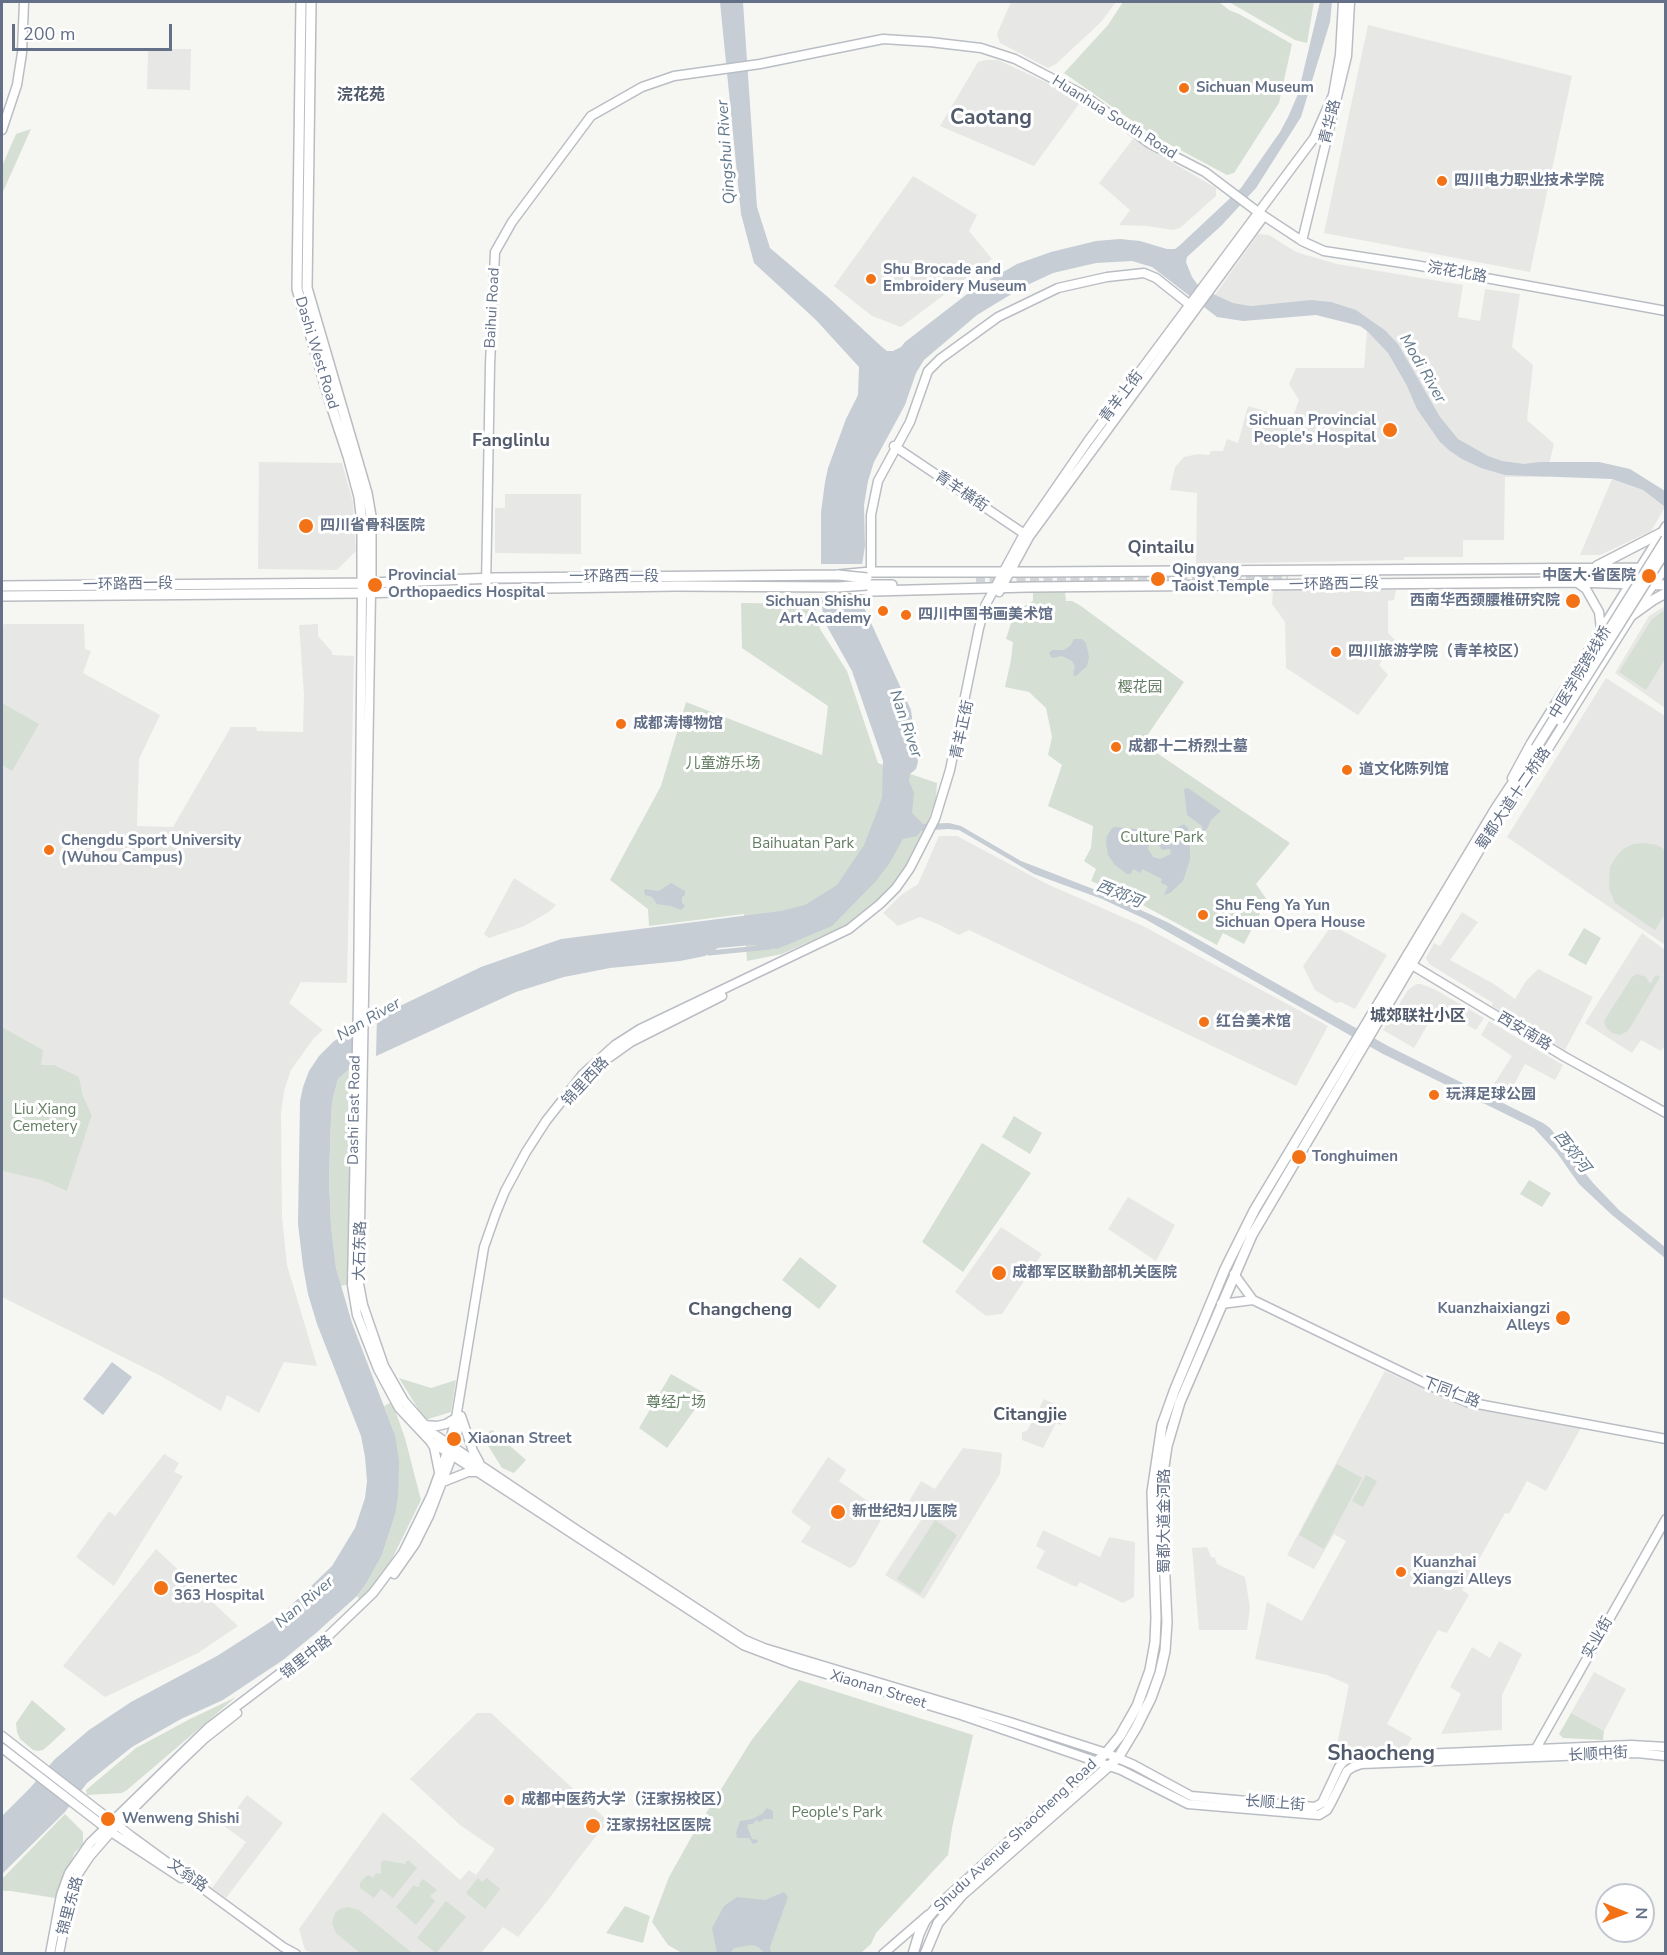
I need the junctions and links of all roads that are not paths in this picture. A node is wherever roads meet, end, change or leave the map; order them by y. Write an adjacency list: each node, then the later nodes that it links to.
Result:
1 (24, 2): 7 (main road)
2 (301, 2): 30 (main road, Dashi West Road)
3 (311, 2): 30 (main road, Dashi West Road)
4 (1343, 2): 8 (main road, 青华路)
5 (1350, 2): 9 (main road, 青华路)
6 (712, 71): 10 (main road, Huanhua South Road); 22 (main road, Baihui Road)
7 (2, 130)
8 (1301, 156): 9 (main road); 10 (main road, 青华路)
9 (1322, 161): 11 (main road, 青华路)
10 (1261, 214): 11 (main road, 浣花北路); 12 (main road, 青羊上街)
11 (1302, 241): 13 (main road, 浣花北路)
12 (1192, 305): 14 (main road); 16 (main road, 青羊上街)
13 (1665, 311)
14 (895, 447): 16 (main road, 青羊横街); 23 (main road)
15 (1664, 532): 19 (main road); 20 (main road, 蜀都大道十二桥路); 37 (main road, 中医学院跨线桥, bridge)
16 (1026, 536): 21 (main road, 青羊上街)
17 (1665, 550): 37 (main road, 中医学院跨线桥, bridge)
18 (1665, 566): 20 (main road, 一环路西二段); 27 (main road, 蜀都大道十二桥路)
19 (1593, 567): 20 (main road, 一环路西二段); 21 (main road, 一环路西二段)
20 (1639, 568): 26 (main road, 蜀都大道十二桥路)
21 (1006, 572): 23 (main road); 31 (main road, 青羊上街)
22 (487, 578): 23 (main road, 一环路西一段, bridge); 30 (main road, 一环路西一段); 32 (main road, Baihui Road)
23 (868, 579): 24 (main road); 31 (main road); 32 (main road, 一环路西一段, bridge)
24 (976, 581)
25 (1576, 582): 26 (main road, 一环路西二段); 31 (main road, 一环路西二段); 36 (main road)
26 (1631, 583): 27 (main road, 一环路西二段); 36 (main road, 蜀都大道十二桥路)
27 (1654, 584): 28 (main road, 一环路西二段); 35 (main road, 蜀都大道十二桥路)
28 (1665, 585)
29 (2, 586): 30 (main road, 一环路西一段)
30 (367, 588): 32 (main road, 一环路西一段); 34 (main road, 一环路西一段); 42 (main road, Dashi East Road); 42 (main road, Dashi East Road)
31 (999, 588): 39 (main road, 青羊正街)
32 (486, 589)
33 (1665, 593): 35 (main road)
34 (2, 596)
35 (1632, 615): 38 (main road, 蜀都大道十二桥路)
36 (1601, 630): 38 (main road, 蜀都大道十二桥路)
37 (1538, 749): 38 (main road, 中医学院跨线桥)
38 (1499, 809): 40 (main road, 蜀都大道十二桥路)
39 (913, 869): 47 (main road, 锦里西路)
40 (1407, 963): 41 (main road, 蜀都大道十二桥路); 43 (main road, 西安南路)
41 (1357, 1047): 44 (main road, 蜀都大道金河路); 46 (main road)
42 (360, 1068): 48 (main road, 大石东路); 50 (main road, Dashi East Road)
43 (1665, 1113)
44 (1234, 1274): 45 (main road, 下同仁路); 46 (main road, 蜀都大道金河路)
45 (1253, 1300): 46 (main road); 49 (main road, 下同仁路)
46 (1216, 1302): 58 (main road, 蜀都大道金河路); 61 (main road, 蜀都大道金河路)
47 (458, 1417): 48 (main road); 51 (main road, 锦里西路); 52 (main road)
48 (424, 1425): 51 (main road, 大石东路)
49 (1665, 1439)
50 (430, 1441): 51 (main road, Dashi East Road); 53 (main road)
51 (450, 1450): 52 (main road, Xiaonan Street); 53 (main road, 锦里中路)
52 (479, 1468): 53 (main road); 58 (main road, Xiaonan Street); 62 (main road, Xiaonan Street)
53 (441, 1477): 65 (main road, 锦里中路)
54 (1665, 1519): 59 (main road, 实业街)
55 (2, 1736): 64 (main road)
56 (2, 1748): 64 (main road)
57 (1665, 1748): 59 (main road, 长顺中街)
58 (1106, 1753): 61 (main road, 长顺上街); 62 (main road, Shudu Avenue Shaocheng Road)
59 (1533, 1754): 60 (main road, 长顺中街); 61 (main road, 长顺上街); 63 (main road, 长顺上街)
60 (1665, 1756)
61 (1118, 1758): 63 (main road, 蜀都大道金河路)
62 (1097, 1762): 63 (main road, Xiaonan Street); 66 (main road, Shudu Avenue Shaocheng Road)
63 (1109, 1766): 73 (main road, Shudu Avenue Shaocheng Road)
64 (39, 1772): 65 (main road, 文翁路); 65 (main road, 文翁路)
65 (111, 1826): 67 (main road, 锦里东路); 68 (main road, 锦里东路); 69 (main road, 文翁路); 70 (main road, 文翁路)
66 (935, 1909): 71 (main road); 72 (main road, Shudu Avenue Shaocheng Road)
67 (50, 1953)
68 (59, 1953)
69 (286, 1953)
70 (296, 1953)
71 (884, 1953)
72 (913, 1953)
73 (926, 1953)

